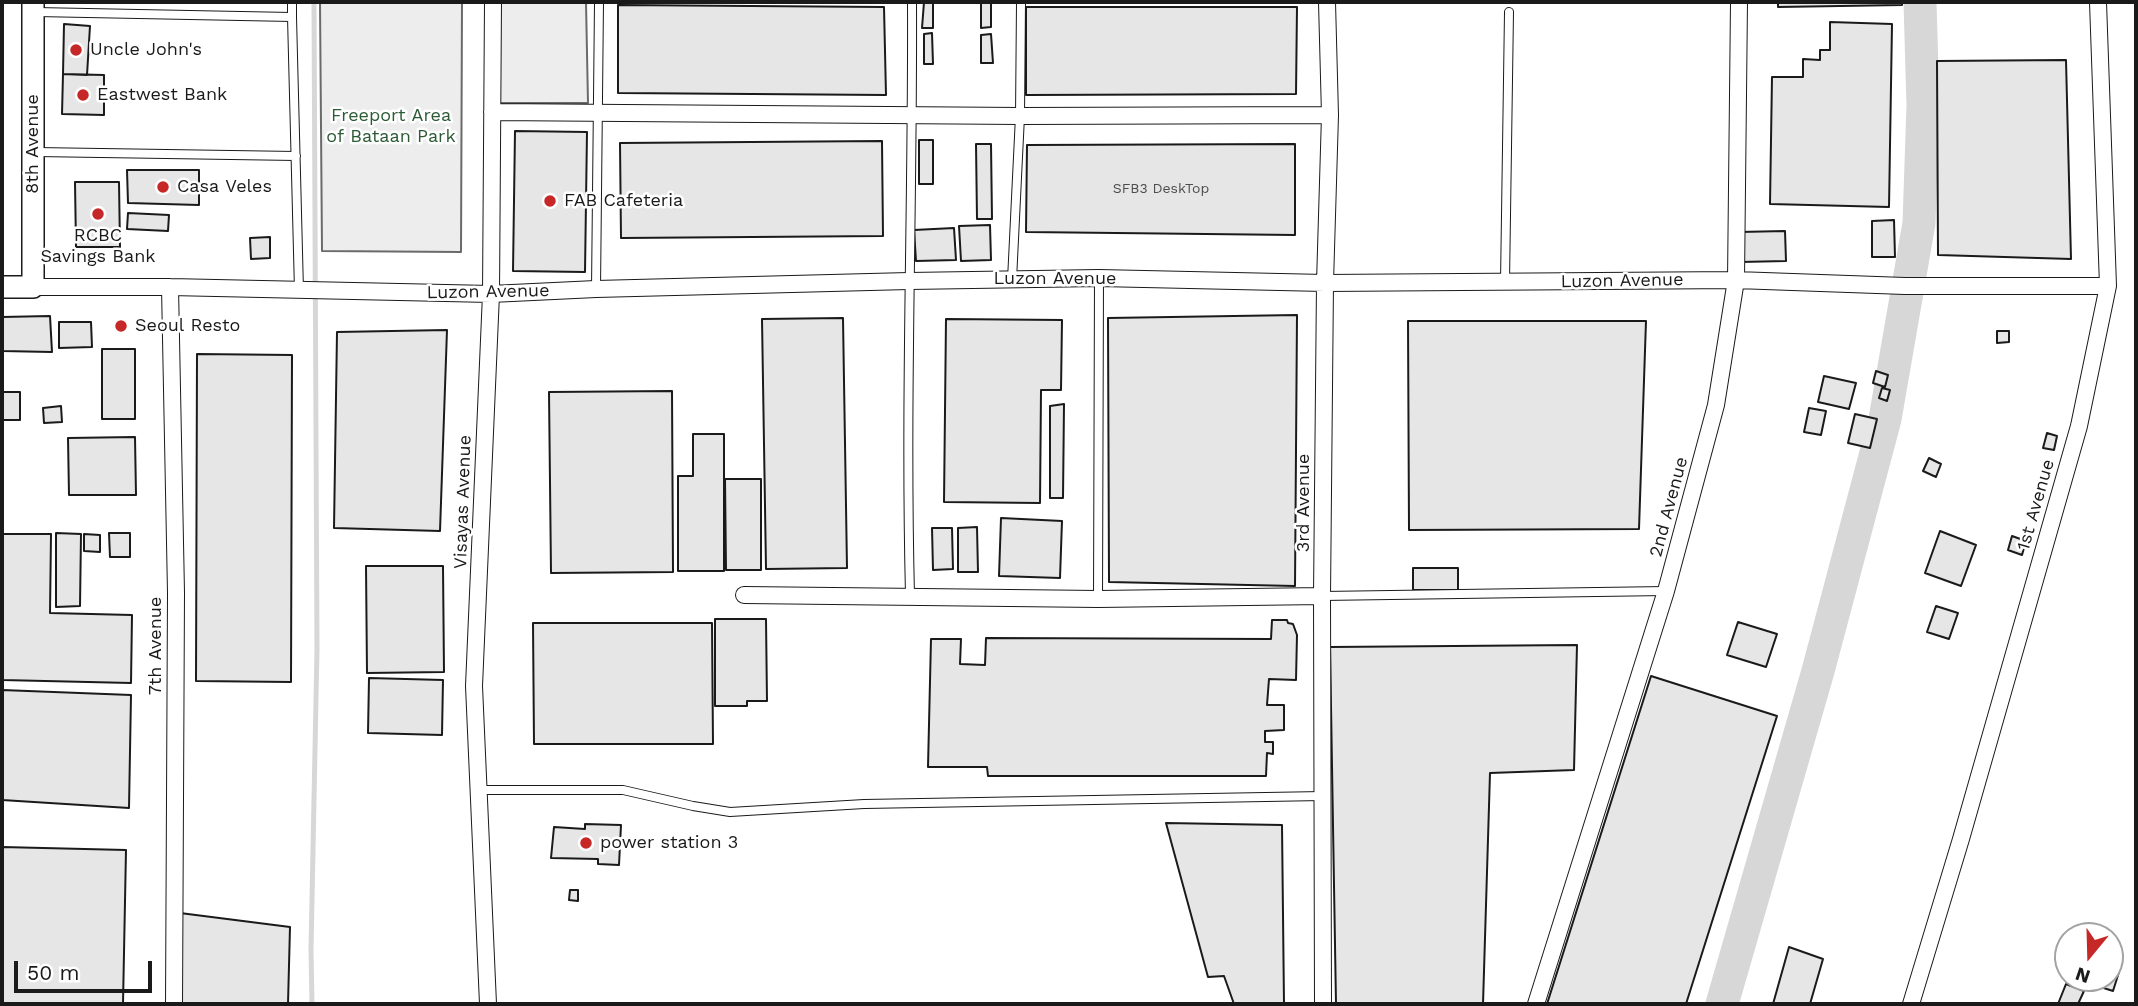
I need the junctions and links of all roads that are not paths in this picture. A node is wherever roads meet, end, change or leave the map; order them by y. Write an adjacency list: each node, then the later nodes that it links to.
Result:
1 (292, 2): 11 (lane)
2 (493, 2): 12 (street, Visayas Avenue)
3 (599, 2): 13 (lane)
4 (912, 2): 14 (lane)
5 (1021, 2): 16 (lane)
6 (1327, 2): 15 (street, 3rd Avenue)
7 (1739, 2): 21 (street, 2nd Avenue)
8 (2098, 2): 25 (street, 1st Avenue)
9 (33, 7): 11 (lane); 17 (street, 8th Avenue)
10 (1509, 12): 23 (lane)
11 (292, 17): 18 (lane)
12 (492, 112): 13 (street); 31 (street, Visayas Avenue)
13 (599, 113): 14 (street); 29 (lane)
14 (912, 114): 16 (street); 22 (lane)
15 (1329, 115): 16 (street); 24 (street, 3rd Avenue)
16 (1020, 116): 20 (lane)
17 (33, 152): 18 (lane); 27 (street, 8th Avenue)
18 (296, 156): 30 (lane)
19 (1099, 278): 20 (street, Luzon Avenue); 24 (street, Luzon Avenue); 36 (lane)
20 (1012, 280): 22 (street, Luzon Avenue)
21 (1736, 280): 23 (street, Luzon Avenue); 25 (street, Luzon Avenue); 32 (street, 2nd Avenue)
22 (909, 281): 29 (street, Luzon Avenue); 34 (lane)
23 (1505, 282): 24 (street, Luzon Avenue)
24 (1325, 283): 35 (street, 3rd Avenue)
25 (2108, 286): 43 (street, 1st Avenue)
26 (2, 287): 27 (street, Luzon Avenue)
27 (33, 287): 28 (street, Luzon Avenue)
28 (170, 287): 30 (street, Luzon Avenue); 39 (street, 7th Avenue)
29 (596, 289): 31 (street, Luzon Avenue)
30 (304, 291): 31 (street, Luzon Avenue)
31 (491, 294): 37 (street, Visayas Avenue)
32 (1666, 591): 35 (lane); 42 (street, 2nd Avenue)
33 (744, 595): 34 (street)
34 (910, 595): 36 (street)
35 (1322, 596): 36 (street); 38 (street, 3rd Avenue)
36 (1098, 598)
37 (478, 790): 38 (lane); 40 (street, Visayas Avenue)
38 (1324, 796): 41 (street, 3rd Avenue)
39 (174, 1004)
40 (488, 1004)
41 (1322, 1004)
42 (1536, 1004)
43 (1911, 1004)

